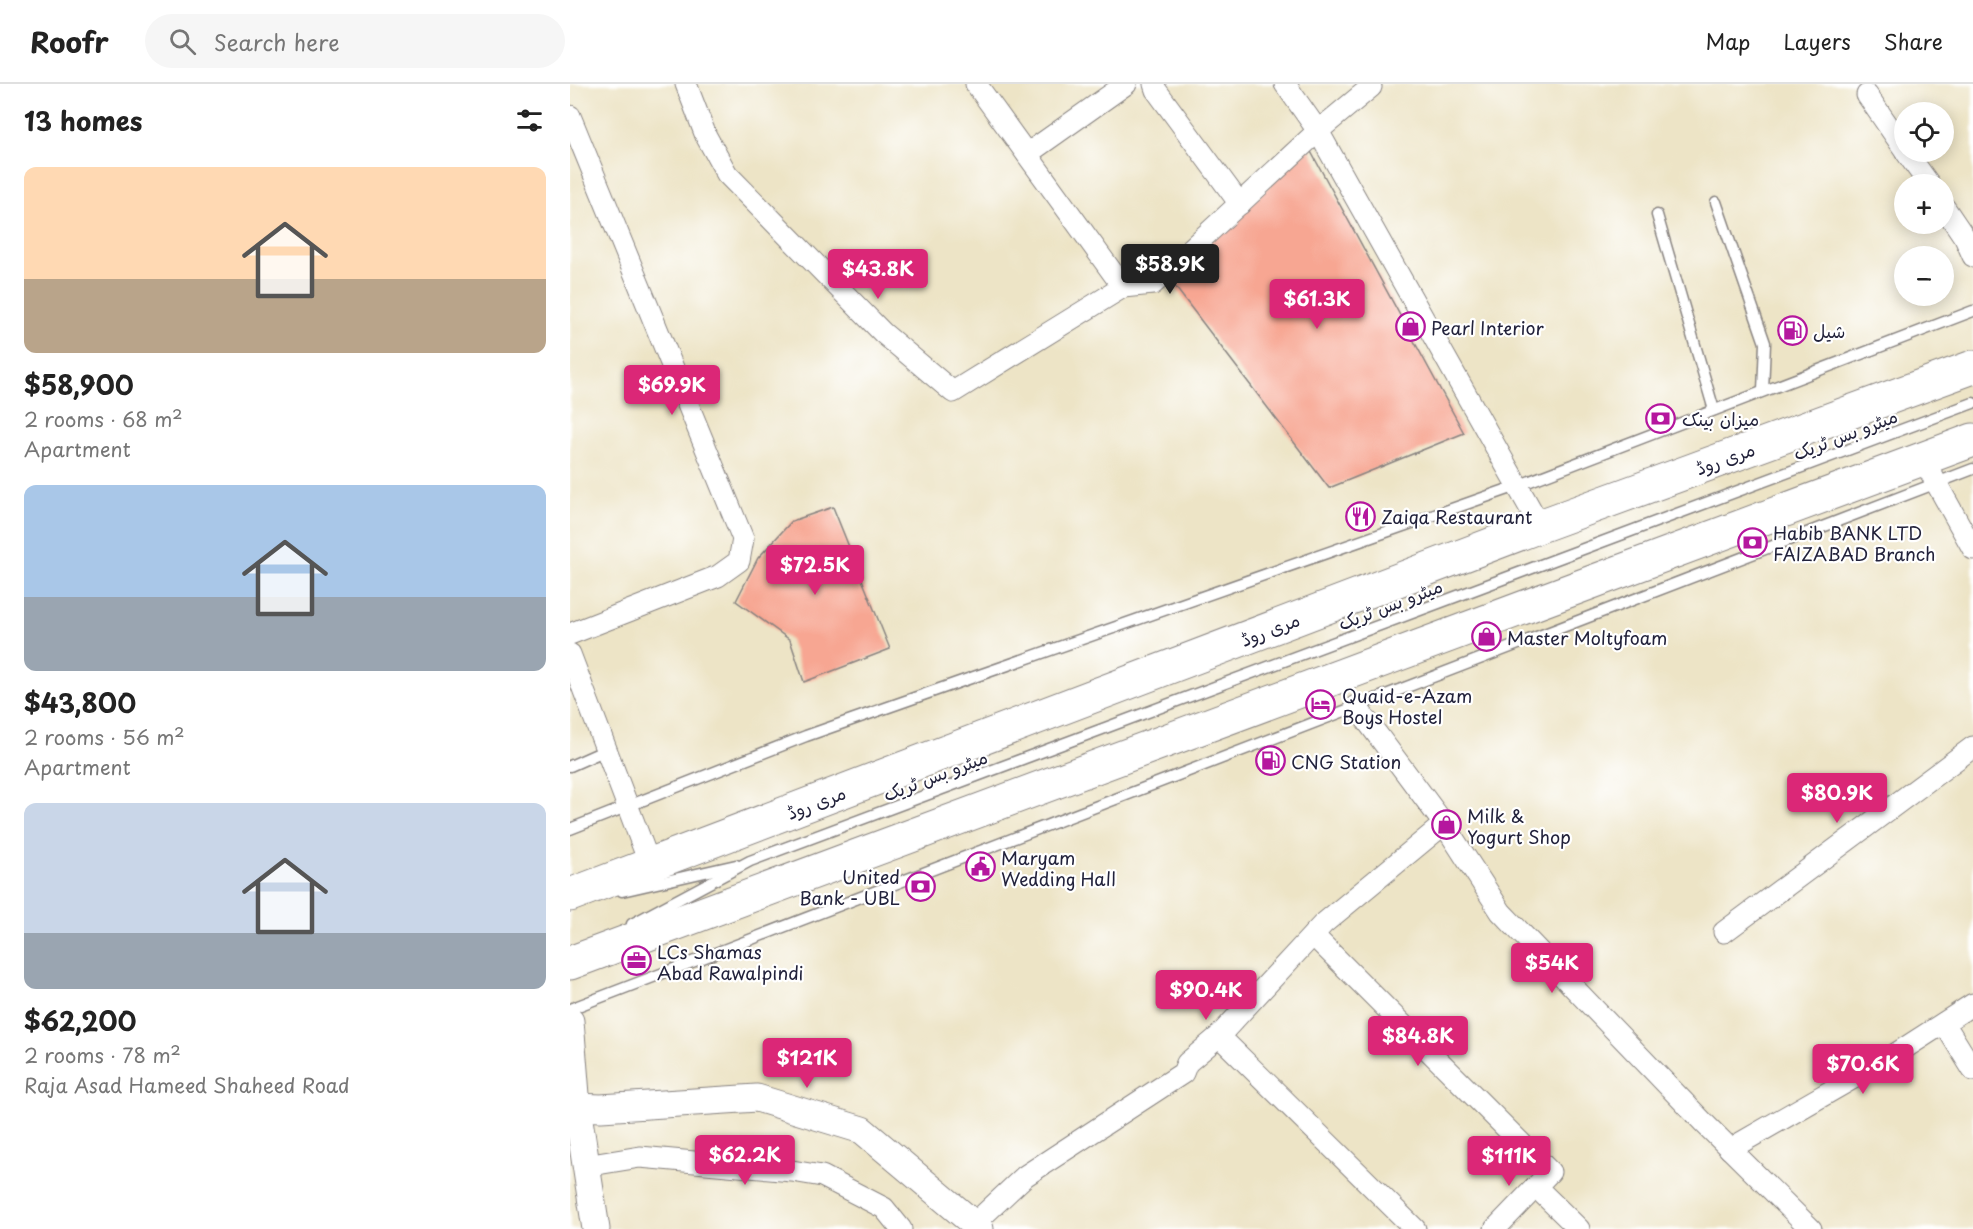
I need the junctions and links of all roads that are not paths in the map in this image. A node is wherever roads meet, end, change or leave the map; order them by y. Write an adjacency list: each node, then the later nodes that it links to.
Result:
1 (686, 84): 17 (street)
2 (976, 84): 11 (street)
3 (1126, 84): 11 (street)
4 (1154, 84): 13 (street)
5 (1285, 84): 9 (street)
6 (1369, 84): 9 (street)
7 (1867, 95): 10 (street)
8 (570, 116): 29 (street)
9 (1318, 131): 13 (street); 26 (street)
10 (1894, 135)
11 (1027, 154): 17 (street)
12 (1716, 202): 20 (lane)
13 (1240, 204): 17 (street)
14 (1656, 215): 22 (lane)
15 (1954, 222): 16 (street)
16 (1973, 256)
17 (1123, 287)
18 (1973, 311): 20 (lane)
19 (1973, 367): 27 (main road, مری روڈ)
20 (1763, 391): 22 (lane)
21 (1973, 404): 38 (lane, میٹرو بس ٹریک)
22 (1714, 410): 26 (lane)
23 (1973, 440): 25 (main road)
24 (1973, 469): 25 (lane)
25 (1929, 471): 28 (street); 31 (lane); 45 (main road)
26 (1517, 486): 27 (street); 35 (lane)
27 (1540, 526): 39 (main road, مری روڈ)
28 (1973, 549)
29 (570, 634)
30 (570, 654): 33 (street)
31 (1356, 706): 36 (street); 47 (lane)
32 (1973, 747): 43 (street)
33 (606, 750): 34 (lane); 35 (street)
34 (570, 766)
35 (627, 806): 37 (lane); 39 (street)
36 (1444, 824): 44 (street); 53 (street)
37 (570, 829)
38 (750, 861): 40 (lane, میٹرو بس ٹریک); 42 (lane, میٹرو بس ٹریک)
39 (650, 866): 41 (main road, مری روڈ)
40 (607, 894)
41 (570, 895)
42 (619, 931)
43 (1724, 932)
44 (1313, 935): 50 (street); 55 (street)
45 (570, 963)
46 (1973, 1004): 49 (street)
47 (570, 1009)
48 (570, 1021): 52 (street)
49 (1944, 1023): 51 (street); 53 (street)
50 (1219, 1036): 56 (street); 59 (street)
51 (1973, 1070)
52 (577, 1107): 54 (street); 56 (street)
53 (1730, 1149): 62 (street)
54 (585, 1166): 57 (street); 58 (street)
55 (1536, 1187): 60 (street); 61 (street)
56 (977, 1226)
57 (596, 1229)
58 (901, 1229)
59 (1415, 1229)
60 (1495, 1229)
61 (1579, 1229)
62 (1811, 1229)

